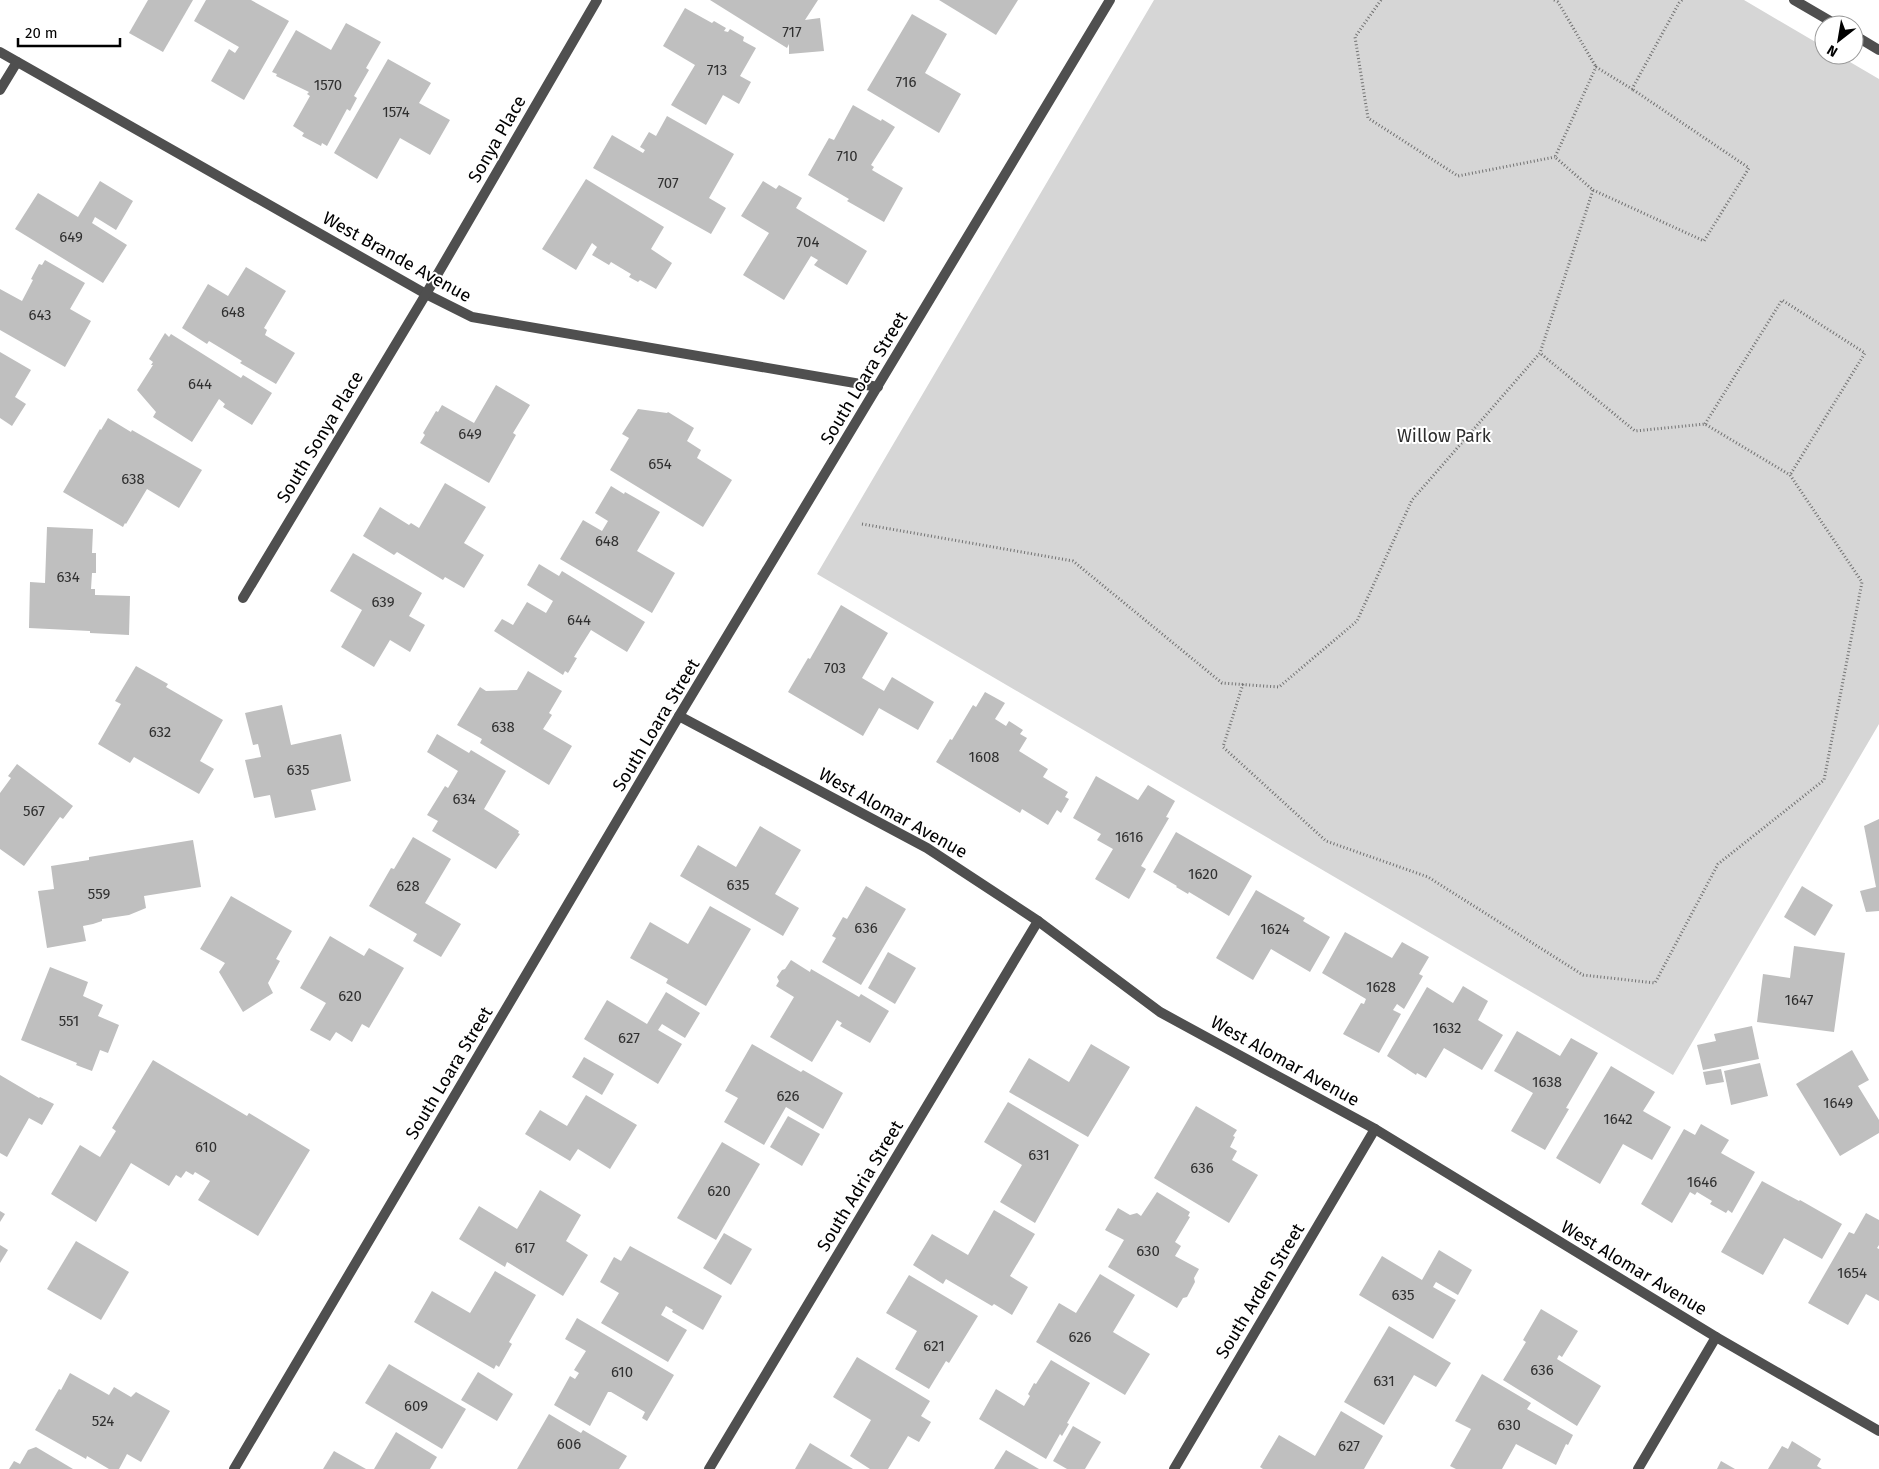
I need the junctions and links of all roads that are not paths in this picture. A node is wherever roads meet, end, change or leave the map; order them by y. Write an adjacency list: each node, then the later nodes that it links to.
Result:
1 (597, 0): 10 (street, Sonya Place)
2 (1110, 0): 11 (street, South Loara Street)
3 (1794, 0): 4 (street)
4 (1820, 15)
5 (1864, 41): 6 (street)
6 (1879, 50)
7 (0, 52): 8 (street, West Brande Avenue)
8 (17, 62): 9 (street); 10 (street, West Brande Avenue)
9 (0, 90)
10 (426, 294): 11 (street, West Brande Avenue); 12 (street, South Sonya Place)
11 (878, 387): 13 (street, South Loara Street)
12 (243, 598)
13 (679, 716): 14 (street, West Alomar Avenue); 18 (street, South Loara Street)
14 (1038, 921): 15 (street, West Alomar Avenue); 19 (street, South Adria Street)
15 (1374, 1129): 16 (street, West Alomar Avenue); 20 (street, South Arden Street)
16 (1716, 1337): 17 (street, West Alomar Avenue); 21 (street)
17 (1879, 1431)
18 (234, 1469)
19 (709, 1469)
20 (1174, 1469)
21 (1638, 1469)

